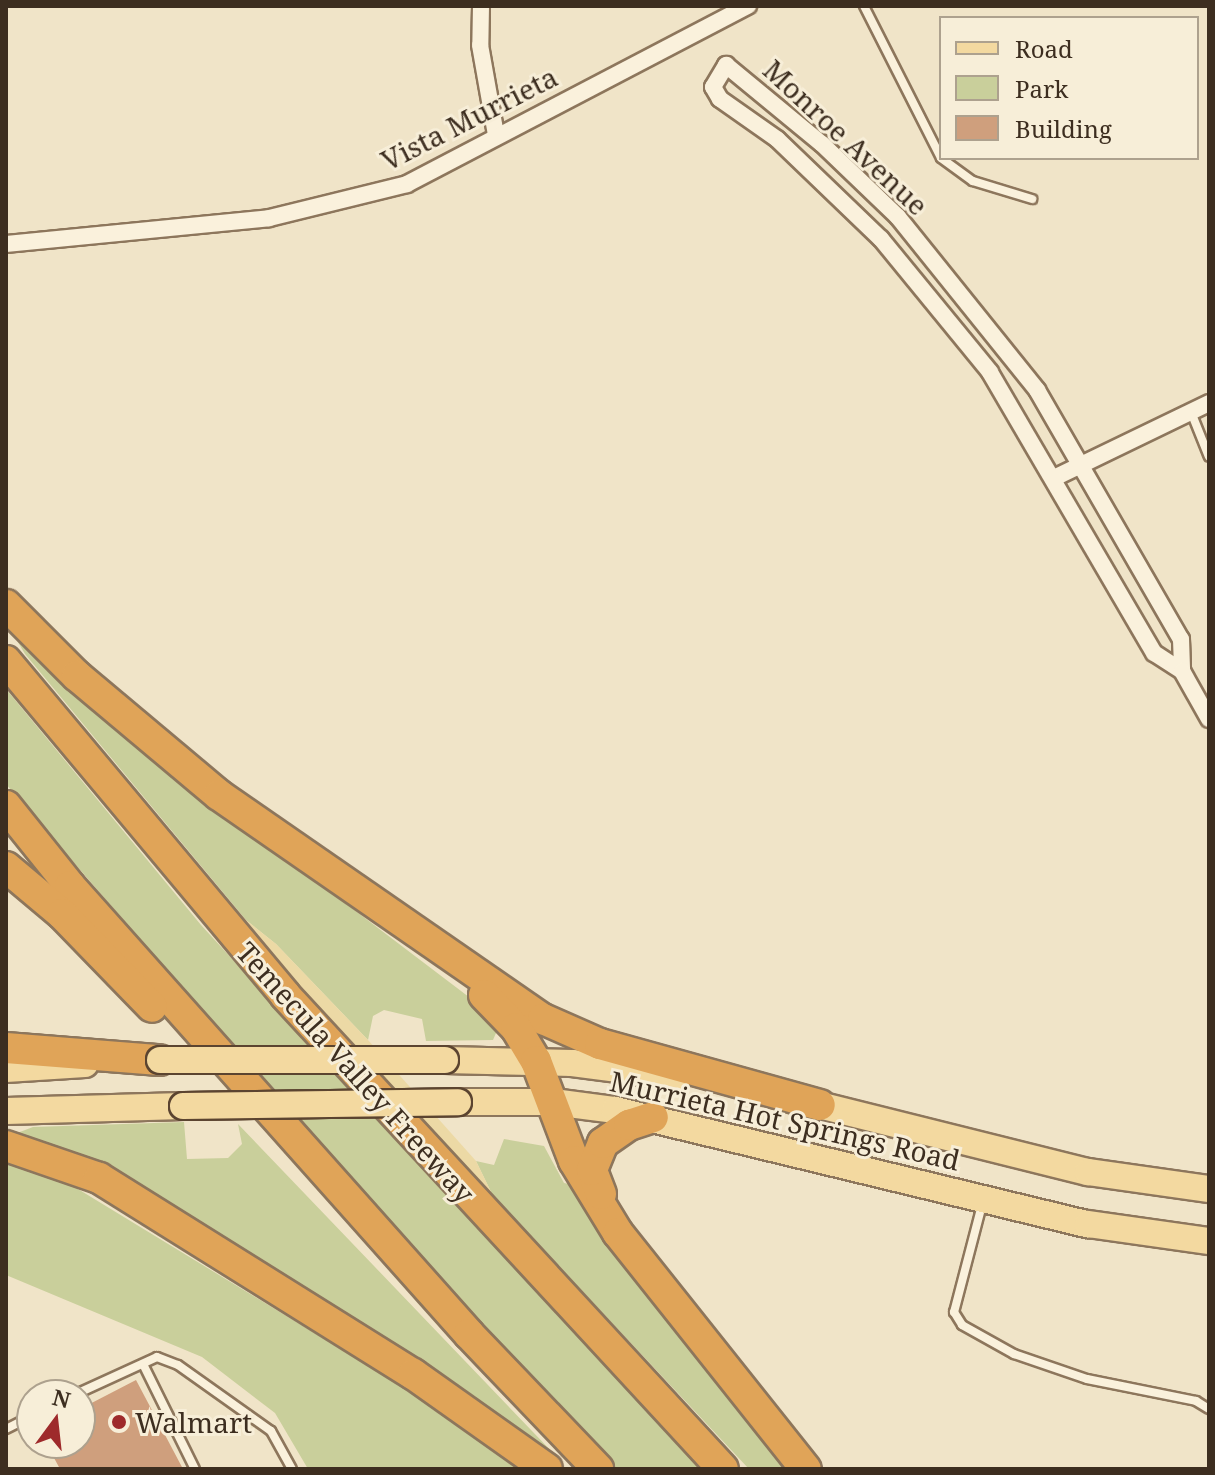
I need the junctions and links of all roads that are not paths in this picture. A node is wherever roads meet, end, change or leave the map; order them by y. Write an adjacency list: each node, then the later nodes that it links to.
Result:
1 (481, 6): 4 (street)
2 (748, 6): 4 (street, Vista Murrieta)
3 (864, 6): 5 (lane)
4 (496, 135): 8 (street, Vista Murrieta)
5 (939, 154)
6 (944, 160): 7 (lane)
7 (1032, 199)
8 (6, 244)
9 (1209, 403): 10 (street)
10 (1191, 412): 11 (lane); 12 (street)
11 (1209, 457)
12 (1084, 466): 13 (street); 13 (street, Monroe Avenue); 16 (street, Monroe Avenue)
13 (1054, 478): 16 (street, Monroe Avenue)
14 (6, 605): 20 (highway)
15 (6, 661): 42 (highway, Temecula Valley Freeway)
16 (1182, 671): 17 (street, Monroe Avenue)
17 (1209, 719)
18 (6, 806): 34 (highway)
19 (6, 867): 34 (highway)
20 (354, 892): 23 (highway); 26 (highway)
21 (6, 1048): 22 (highway)
22 (160, 1060): 23 (main road, Murrieta Hot Springs Road, bridge); 24 (main road, Murrieta Hot Springs Road)
23 (536, 1061): 25 (highway); 26 (main road, Murrieta Hot Springs Road)
24 (6, 1069)
25 (553, 1102): 27 (main road, Murrieta Hot Springs Road, bridge); 28 (main road, Murrieta Hot Springs Road); 32 (highway)
26 (820, 1105): 30 (main road, Murrieta Hot Springs Road)
27 (6, 1111)
28 (653, 1117): 31 (main road, Murrieta Hot Springs Road); 32 (highway)
29 (6, 1146): 40 (highway)
30 (1209, 1189)
31 (983, 1200): 33 (main road, Murrieta Hot Springs Road); 37 (lane)
32 (618, 1233): 43 (highway)
33 (1209, 1241)
34 (469, 1334): 41 (highway)
35 (143, 1364): 36 (lane); 38 (lane); 39 (lane)
36 (96, 1385)
37 (1209, 1409)
38 (195, 1469)
39 (292, 1469)
40 (547, 1469)
41 (598, 1469)
42 (723, 1469)
43 (806, 1469)

